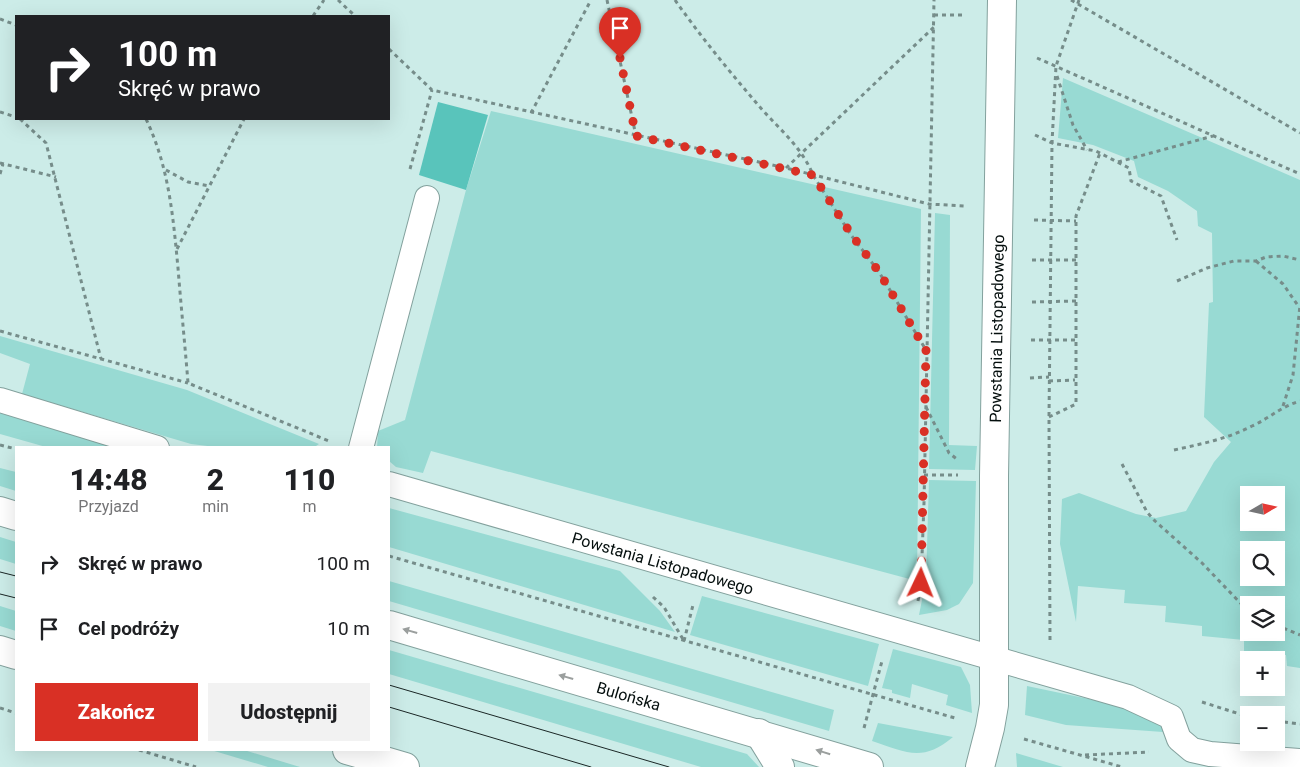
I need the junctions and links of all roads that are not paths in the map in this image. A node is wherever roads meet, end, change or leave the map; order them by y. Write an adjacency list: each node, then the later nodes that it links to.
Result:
1 (1002, 0): 12 (street, Powstania Listopadowego)
2 (427, 198): 5 (lane)
3 (0, 400): 4 (lane)
4 (150, 446)
5 (362, 446)
6 (390, 484): 12 (lane, Powstania Listopadowego)
7 (0, 511): 8 (street)
8 (15, 516)
9 (390, 625): 13 (street, Bulońska, one-way to 9)
10 (0, 650): 11 (street)
11 (15, 655)
12 (994, 657): 15 (lane); 19 (street, Powstania Listopadowego)
13 (759, 733): 17 (street); 18 (street, Bulońska, one-way to 13)
14 (349, 751): 16 (street)
15 (1300, 760)
16 (405, 767)
17 (780, 767)
18 (869, 767)
19 (980, 767)

